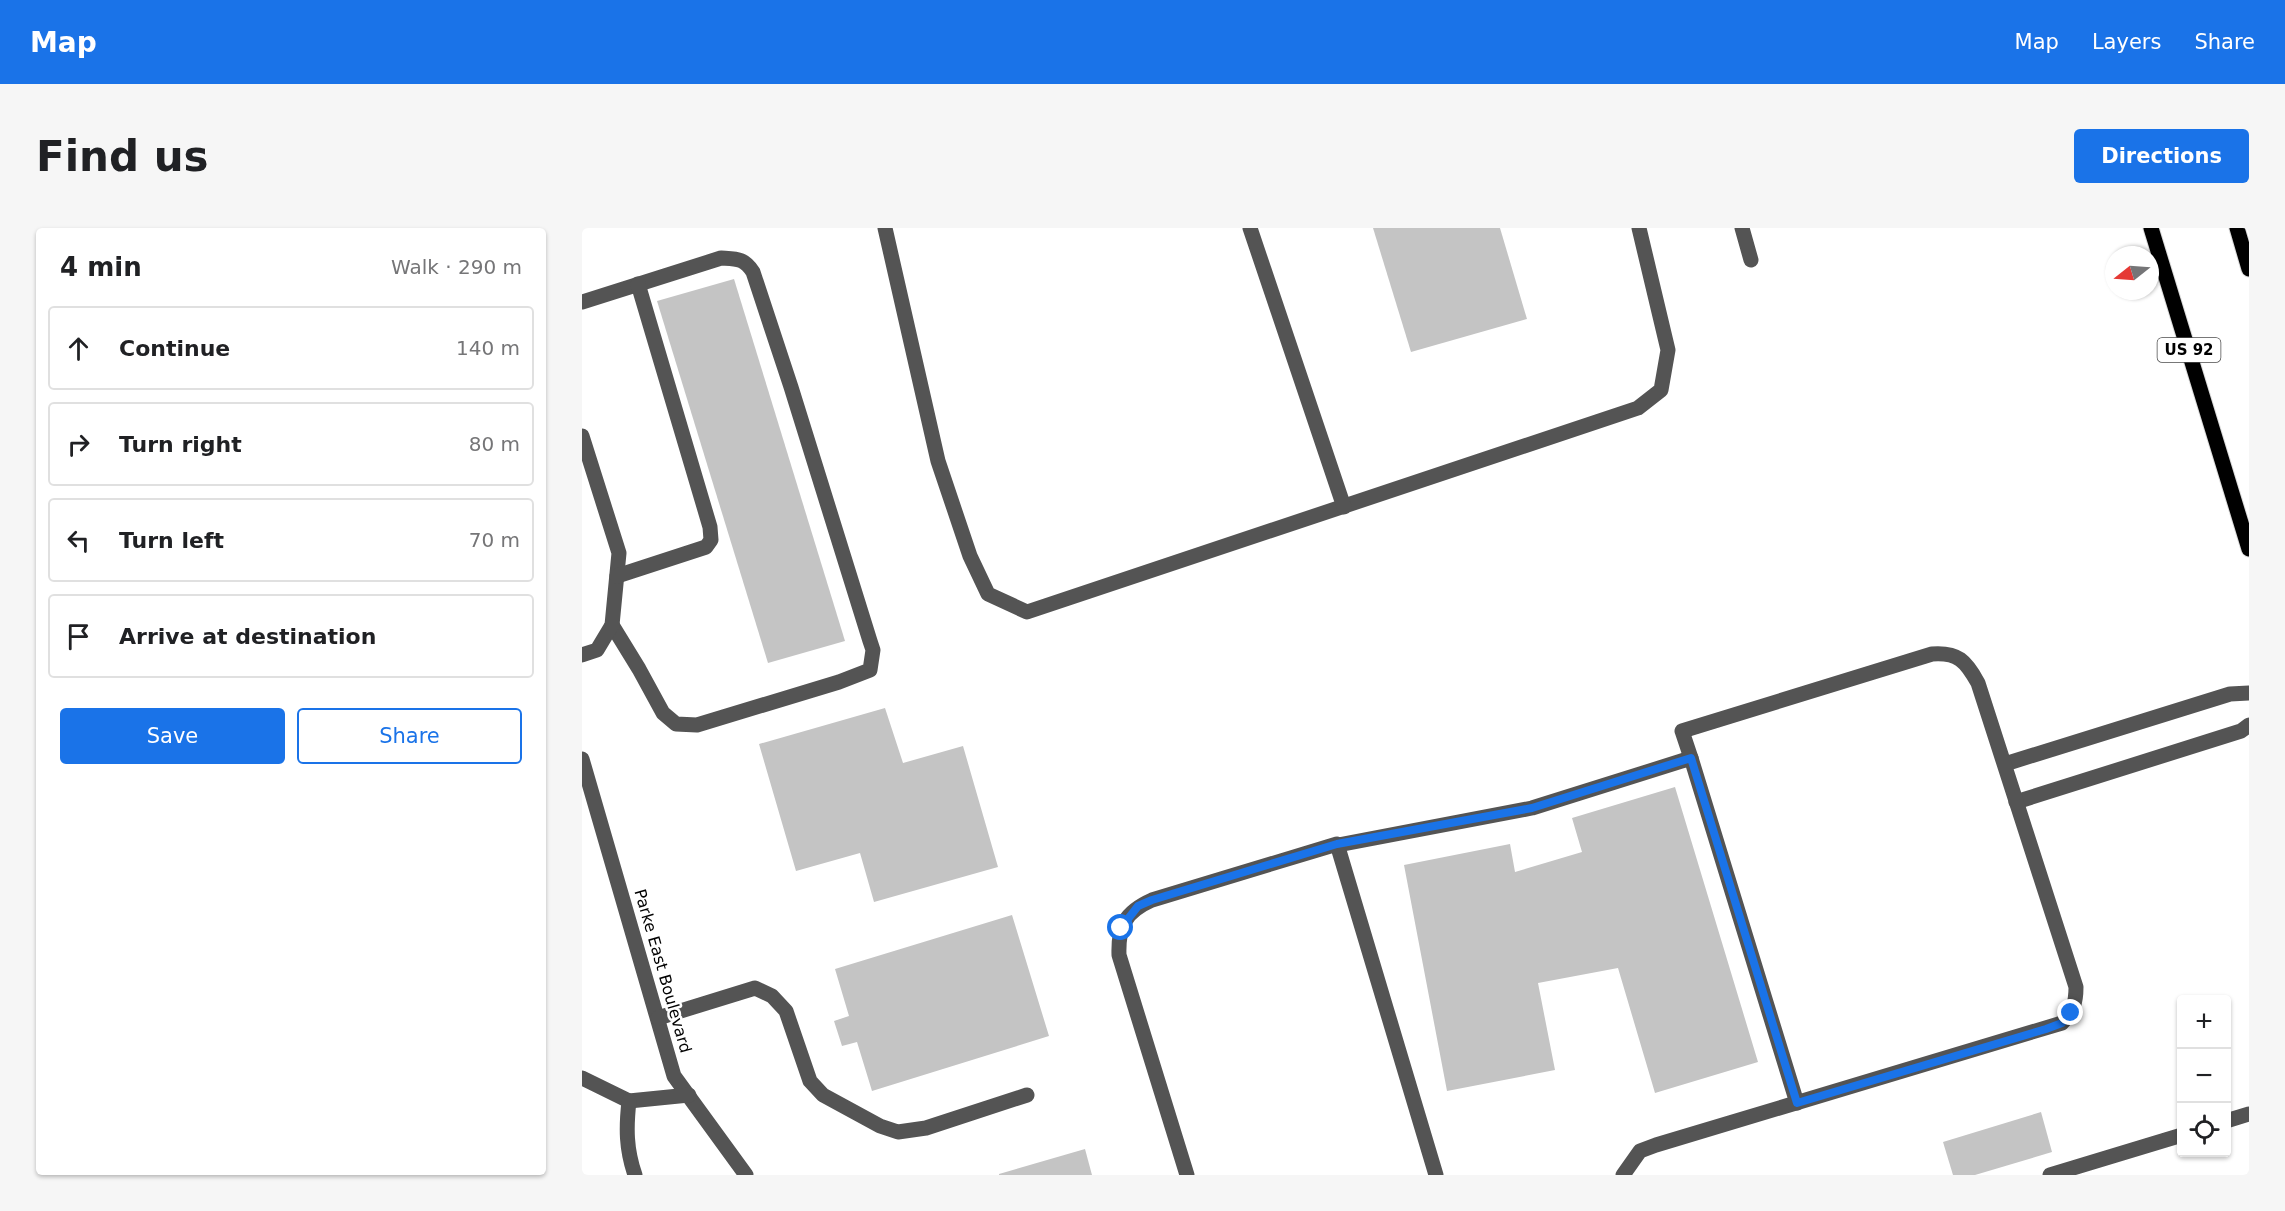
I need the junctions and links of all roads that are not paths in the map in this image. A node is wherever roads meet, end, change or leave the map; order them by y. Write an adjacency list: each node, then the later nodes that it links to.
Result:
1 (885, 228): 12 (street)
2 (1250, 228): 12 (street)
3 (1639, 228): 12 (street)
4 (1742, 228): 7 (street)
5 (2151, 228): 13 (main road, US 92)
6 (2237, 228): 8 (main road)
7 (1751, 260)
8 (2249, 268)
9 (638, 284): 10 (street); 14 (street); 15 (street)
10 (582, 302)
11 (582, 436): 14 (street)
12 (1344, 507)
13 (2249, 549)
14 (617, 576): 15 (street)
15 (612, 625): 16 (street)
16 (582, 655)
17 (2249, 693): 21 (street)
18 (2249, 724): 22 (street)
19 (1691, 758): 21 (street); 23 (street); 29 (street)
20 (582, 759): 24 (street, Parke East Boulevard)
21 (2005, 764): 22 (street)
22 (2016, 802): 29 (street)
23 (1338, 845): 35 (street); 36 (street)
24 (658, 1018): 26 (street, Parke East Boulevard); 27 (street)
25 (582, 1078): 28 (street)
26 (689, 1095): 28 (street); 34 (street, Parke East Boulevard)
27 (1027, 1095)
28 (629, 1101): 33 (street)
29 (1797, 1103): 37 (street)
30 (2249, 1114): 31 (street)
31 (2231, 1119)
32 (2177, 1136): 38 (street)
33 (635, 1175)
34 (746, 1175)
35 (1187, 1175)
36 (1436, 1175)
37 (1623, 1175)
38 (2050, 1175)

